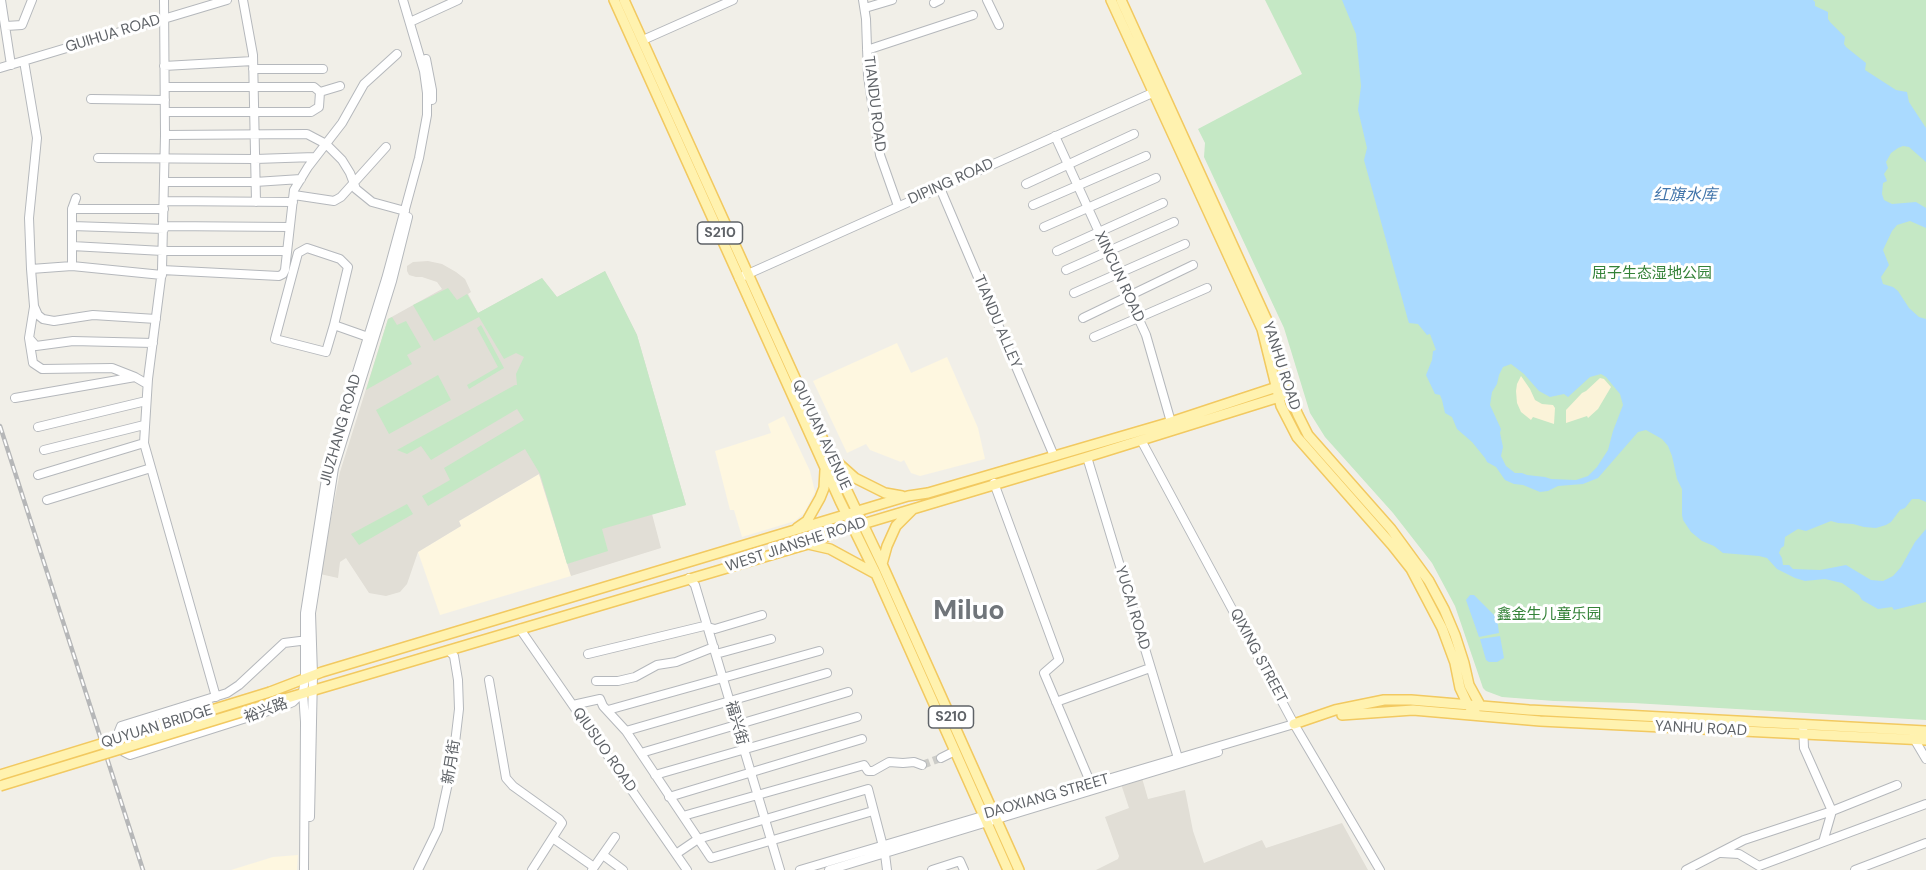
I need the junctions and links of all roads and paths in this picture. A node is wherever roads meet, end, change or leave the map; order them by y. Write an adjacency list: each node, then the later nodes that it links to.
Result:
1 (1, 0): 20 (street)
2 (32, 0): 20 (street)
3 (164, 0): 18 (street)
4 (227, 0): 18 (street, GUIHUA ROAD)
5 (243, 0): 27 (street)
6 (403, 0): 19 (street, JIUZHANG ROAD)
7 (408, 0): 19 (street, JIUZHANG ROAD)
8 (458, 0): 19 (street)
9 (614, 0): 89 (main road, QUYUAN AVENUE / S210)
10 (624, 0): 22 (main road, QUYUAN AVENUE / S210)
11 (733, 0): 22 (street)
12 (892, 0): 16 (street)
13 (987, 0): 21 (street)
14 (1111, 0): 36 (main road, YANHU ROAD)
15 (1121, 0): 34 (main road, YANHU ROAD)
16 (864, 4): 23 (street, TIANDU ROAD)
17 (973, 15): 23 (street)
18 (165, 18): 25 (street, GUIHUA ROAD); 28 (street)
19 (412, 21): 70 (street, JIUZHANG ROAD); 138 (street, JIUZHANG ROAD)
20 (6, 26): 26 (street)
21 (999, 26)
22 (643, 40): 89 (main road, QUYUAN AVENUE / S210)
23 (867, 50): 67 (street, TIANDU ROAD)
24 (397, 54): 45 (street)
25 (24, 61): 26 (street, GUIHUA ROAD); 85 (street)
26 (11, 65): 29 (street, GUIHUA ROAD)
27 (253, 65): 28 (street); 30 (street); 33 (street)
28 (164, 66): 32 (street)
29 (0, 68)
30 (323, 69)
31 (340, 86): 35 (street)
32 (165, 87): 33 (street); 38 (street)
33 (254, 88): 35 (street); 39 (street)
34 (1163, 88): 36 (street, DIPING ROAD); 104 (main road, YANHU ROAD)
35 (320, 92): 39 (street)
36 (1153, 93): 44 (street, DIPING ROAD); 105 (main road, YANHU ROAD)
37 (91, 99): 38 (street)
38 (165, 100): 40 (street)
39 (254, 111): 40 (street); 42 (street)
40 (165, 112): 41 (street)
41 (165, 135): 42 (street); 50 (street)
42 (255, 135): 45 (street); 51 (street)
43 (1134, 135): 52 (street)
44 (1055, 136): 52 (street, XINCUN ROAD); 60 (street, DIPING ROAD)
45 (326, 144): 48 (street); 57 (street)
46 (386, 147): 57 (street)
47 (1146, 156): 59 (street)
48 (315, 157): 51 (street); 54 (street)
49 (98, 158): 50 (street)
50 (165, 159): 51 (street); 55 (street)
51 (255, 159): 56 (street)
52 (1068, 165): 58 (street); 59 (street, XINCUN ROAD)
53 (1156, 178): 69 (street)
54 (301, 179): 56 (street); 62 (street)
55 (164, 182): 56 (street); 65 (street)
56 (255, 182): 63 (street)
57 (353, 183): 62 (street); 70 (street)
58 (1026, 184)
59 (1078, 186): 66 (street); 69 (street, XINCUN ROAD)
60 (940, 188): 67 (street, DIPING ROAD); 117 (street, TIANDU ALLEY)
61 (76, 198): 68 (street)
62 (293, 199): 63 (street); 73 (street)
63 (256, 202): 65 (street)
64 (1163, 203): 76 (street)
65 (164, 205): 68 (street); 75 (street)
66 (1033, 205)
67 (898, 206): 89 (street, DIPING ROAD)
68 (72, 209): 72 (street)
69 (1088, 209): 74 (street); 76 (street, XINCUN ROAD)
70 (405, 212): 98 (street, JIUZHANG ROAD)
71 (1174, 222): 82 (street)
72 (72, 226): 75 (street); 78 (street)
73 (289, 227): 75 (street); 80 (street)
74 (1044, 227)
75 (164, 228): 79 (street)
76 (1099, 232): 81 (street); 82 (street, XINCUN ROAD)
77 (1185, 243): 88 (street)
78 (72, 246): 79 (street); 84 (street)
79 (163, 251): 80 (street); 87 (street)
80 (287, 251): 87 (street)
81 (1057, 251)
82 (1108, 252): 86 (street); 88 (street, XINCUN ROAD)
83 (1193, 265): 92 (street)
84 (72, 266): 85 (street); 87 (street)
85 (31, 269): 93 (street)
86 (1066, 270)
87 (162, 273): 95 (street)
88 (1118, 273): 91 (street); 92 (street, XINCUN ROAD)
89 (743, 276): 116 (main road, QUYUAN AVENUE / S210); 119 (main road, QUYUAN AVENUE / S210)
90 (1207, 288): 96 (street)
91 (1074, 292)
92 (1128, 296): 94 (street); 96 (street, XINCUN ROAD)
93 (34, 306): 95 (street); 100 (street)
94 (1083, 318)
95 (156, 319): 101 (street)
96 (1138, 319): 99 (street); 108 (street, XINCUN ROAD)
97 (334, 325): 97 (street); 98 (street)
98 (368, 337): 138 (street, JIUZHANG ROAD)
99 (1095, 337)
100 (29, 338): 101 (street); 102 (street)
101 (153, 343): 103 (street)
102 (135, 377): 103 (street); 106 (street)
103 (147, 384): 107 (street)
104 (1287, 389): 105 (main road, WEST JIANSHE ROAD); 111 (main road, YANHU ROAD)
105 (1276, 392): 108 (main road, WEST JIANSHE ROAD); 112 (main road, YANHU ROAD); 113 (main road, WEST JIANSHE ROAD)
106 (15, 398)
107 (146, 401): 109 (street); 110 (street)
108 (1171, 422): 117 (main road, WEST JIANSHE ROAD)
109 (144, 425): 114 (street); 115 (street)
110 (38, 427)
111 (1308, 435): 112 (street); 158 (main road, YANHU ROAD)
112 (1298, 437): 149 (main road, YANHU ROAD)
113 (1141, 440): 118 (main road, WEST JIANSHE ROAD); 163 (street, QIXING STREET)
114 (144, 443): 120 (street); 121 (street)
115 (44, 450)
116 (830, 455): 123 (main road); 126 (main road, QUYUAN AVENUE / S210)
117 (1054, 456): 123 (main road, WEST JIANSHE ROAD)
118 (1087, 457): 122 (main road, WEST JIANSHE ROAD); 143 (street, YUCAI ROAD)
119 (825, 467): 127 (main road, QUYUAN AVENUE / S210); 129 (main road)
120 (151, 468): 124 (street); 152 (street)
121 (38, 475)
122 (994, 483): 125 (main road, WEST JIANSHE ROAD); 154 (street)
123 (908, 496): 126 (main road, WEST JIANSHE ROAD)
124 (47, 500)
125 (912, 510): 128 (main road, WEST JIANSHE ROAD); 131 (main road)
126 (857, 512): 127 (main road, WEST JIANSHE ROAD); 128 (main road, QUYUAN AVENUE / S210)
127 (847, 515): 128 (main road, QUYUAN AVENUE / S210); 129 (main road, WEST JIANSHE ROAD)
128 (858, 525): 130 (main road, WEST JIANSHE ROAD); 131 (main road, QUYUAN AVENUE / S210); 132 (main road, QUYUAN AVENUE / S210)
129 (793, 531): 145 (main road, WEST JIANSHE ROAD)
130 (808, 543): 132 (main road); 133 (main road, WEST JIANSHE ROAD)
131 (882, 564): 189 (main road, QUYUAN AVENUE / S210)
132 (876, 574): 171 (main road, QUYUAN AVENUE / S210)
133 (689, 578): 135 (street, 福兴街); 136 (main road, WEST JIANSHE ROAD)
134 (762, 615): 135 (street)
135 (708, 626): 139 (street, 福兴街); 142 (street)
136 (520, 629): 140 (main road, WEST JIANSHE ROAD); 156 (street, QIUSUO ROAD)
137 (771, 639): 139 (street)
138 (308, 640): 145 (street, JIUZHANG ROAD); 152 (street)
139 (715, 650): 146 (street, 福兴街); 148 (street)
140 (449, 651): 150 (main road, WEST JIANSHE ROAD); 207 (street, 新月街)
141 (819, 651): 146 (street)
142 (588, 654)
143 (1150, 668): 154 (street); 174 (street, YUCAI ROAD)
144 (827, 673): 153 (street)
145 (309, 676): 150 (street, JIUZHANG ROAD); 178 (main road, QUYUAN BRIDGE, bridge)
146 (723, 677): 153 (street, 福兴街); 159 (street)
147 (489, 680): 192 (street)
148 (596, 681)
149 (1460, 688): 155 (main road); 157 (main road, YANHU ROAD)
150 (307, 692): 152 (street, 裕兴路); 182 (main road, QUYUAN BRIDGE, bridge); 205 (street, JIUZHANG ROAD); 206 (street, JIUZHANG ROAD)
151 (848, 692): 162 (street)
152 (216, 697)
153 (730, 702): 162 (street, 福兴街); 165 (street)
154 (1056, 702): 180 (street)
155 (1440, 702): 157 (main road, YANHU ROAD); 163 (main road, YANHU ROAD)
156 (573, 705): 159 (street); 199 (street, QIUSUO ROAD)
157 (1468, 705): 158 (main road, YANHU ROAD); 160 (main road, YANHU ROAD)
158 (1480, 705): 164 (main road, YANHU ROAD)
159 (608, 710): 165 (street)
160 (1477, 716): 163 (main road, YANHU ROAD); 164 (main road, YANHU ROAD)
161 (857, 717): 170 (street)
162 (737, 725): 170 (street, 福兴街); 172 (street)
163 (1295, 726): 174 (street, DAOXIANG STREET); 189 (street); 218 (street, QIXING STREET)
164 (1803, 729): 167 (main road, YANHU ROAD); 186 (street)
165 (626, 731): 172 (street)
166 (1926, 731): 167 (main road, YANHU ROAD)
167 (1912, 735): 169 (main road, YANHU ROAD); 175 (street)
168 (862, 739): 177 (street)
169 (1926, 740)
170 (744, 749): 177 (street, 福兴街); 179 (street)
171 (955, 751): 173 (street); 189 (main road, QUYUAN AVENUE / S210)
172 (641, 753): 179 (street)
173 (941, 758)
174 (1178, 758): 180 (street, DAOXIANG STREET)
175 (1926, 759)
176 (922, 765): 183 (street)
177 (751, 772): 183 (street, 福兴街); 184 (street)
178 (0, 775)
179 (655, 775): 184 (street)
180 (1091, 784): 189 (street, DAOXIANG STREET)
181 (1897, 785): 186 (street)
182 (0, 786)
183 (758, 795): 188 (street); 190 (street, 福兴街)
184 (669, 797): 188 (street)
185 (1926, 804): 195 (street)
186 (1832, 810): 195 (street); 198 (street)
187 (873, 811): 190 (street); 194 (street); 197 (street)
188 (683, 816): 193 (street)
189 (990, 817): 197 (street, DAOXIANG STREET); 216 (main road, QUYUAN AVENUE / S210); 217 (main road, QUYUAN AVENUE / S210)
190 (764, 818): 193 (street); 194 (street, 福兴街)
191 (615, 837): 200 (street)
192 (554, 838): 203 (street); 204 (street)
193 (698, 839): 194 (street); 199 (street)
194 (771, 841): 210 (street, 福兴街)
195 (1823, 842): 202 (street)
196 (1926, 843): 220 (street)
197 (884, 850): 201 (street, DAOXIANG STREET); 212 (street); 213 (street)
198 (1719, 853): 202 (street); 219 (street)
199 (676, 854): 209 (street, QIUSUO ROAD)
200 (603, 855): 204 (street); 208 (street)
201 (815, 868): 211 (street, DAOXIANG STREET)
202 (1759, 868)
203 (534, 869)
204 (593, 869)
205 (304, 870)
206 (309, 870)
207 (418, 870)
208 (623, 870)
209 (687, 870)
210 (780, 870)
211 (800, 870)
212 (829, 870)
213 (887, 870)
214 (932, 870): 215 (street)
215 (964, 870)
216 (1008, 870)
217 (1019, 870)
218 (1380, 870)
219 (1686, 870)
220 (1855, 870)

